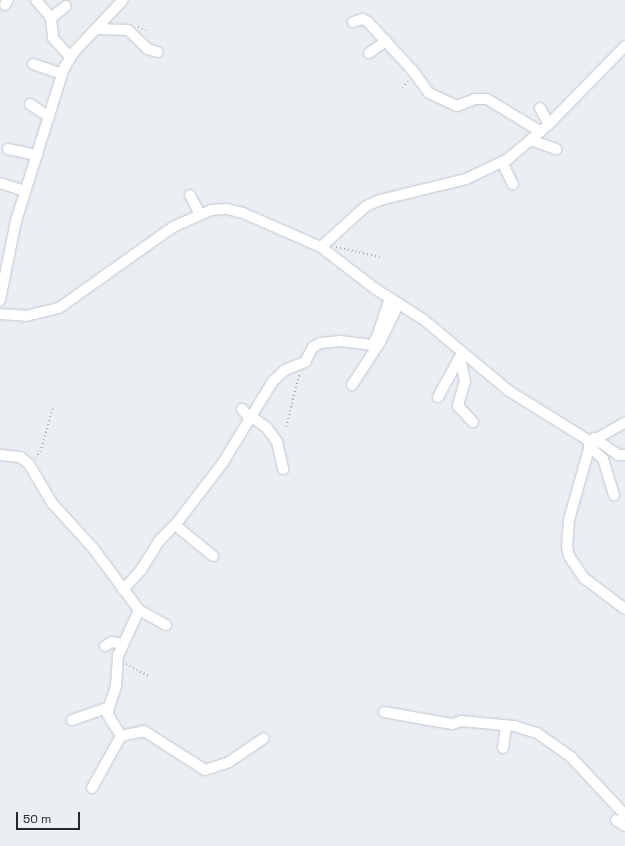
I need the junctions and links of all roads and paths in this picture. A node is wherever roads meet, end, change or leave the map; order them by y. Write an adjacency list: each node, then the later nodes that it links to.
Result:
1 (36, 0): 4 (street)
2 (123, 0): 6 (street)
3 (66, 6): 4 (street)
4 (51, 18): 11 (street)
5 (353, 22): 7 (street)
6 (97, 29): 9 (street); 11 (street)
7 (386, 41): 10 (street); 18 (street)
8 (625, 46): 17 (street)
9 (158, 52)
10 (369, 53)
11 (70, 57): 13 (street)
12 (33, 64): 13 (street)
13 (62, 74): 16 (street)
14 (30, 104): 16 (street)
15 (540, 108): 17 (street)
16 (49, 117): 22 (street)
17 (549, 124): 18 (street)
18 (541, 132): 19 (street)
19 (531, 140): 21 (street); 23 (street)
20 (8, 149): 22 (street)
21 (556, 149)
22 (37, 155): 26 (street)
23 (502, 162): 25 (street); 29 (street)
24 (0, 183): 26 (street)
25 (513, 185)
26 (25, 191): 32 (street)
27 (190, 195): 28 (street)
28 (200, 213): 29 (street); 34 (street)
29 (323, 246): 30 (path); 31 (street)
30 (380, 257)
31 (390, 298): 33 (street); 41 (street)
32 (0, 300)
33 (399, 303): 35 (street); 37 (street)
34 (0, 314)
35 (461, 356): 38 (street); 42 (street); 45 (street)
36 (300, 372): 44 (path)
37 (352, 386)
38 (438, 398)
39 (53, 406): 48 (path)
40 (242, 409): 41 (street)
41 (251, 418): 49 (street); 51 (street)
42 (473, 422)
43 (625, 422): 45 (street)
44 (286, 427)
45 (592, 442): 47 (street); 50 (street); 54 (street)
46 (0, 455): 48 (street)
47 (625, 455)
48 (29, 464): 53 (street)
49 (283, 469)
50 (614, 495)
51 (175, 525): 52 (street); 53 (street)
52 (213, 556)
53 (123, 590): 55 (street)
54 (625, 609)
55 (139, 610): 56 (street); 57 (street)
56 (166, 626)
57 (123, 644): 58 (street); 59 (street)
58 (105, 646)
59 (118, 660): 60 (path); 61 (street)
60 (149, 676)
61 (109, 707): 63 (street); 65 (street)
62 (384, 712): 64 (street)
63 (72, 720)
64 (506, 726): 67 (street); 69 (street)
65 (121, 736): 66 (street); 68 (street)
66 (264, 738)
67 (503, 748)
68 (92, 788)
69 (625, 815)
70 (616, 820): 71 (street)
71 (625, 826)

